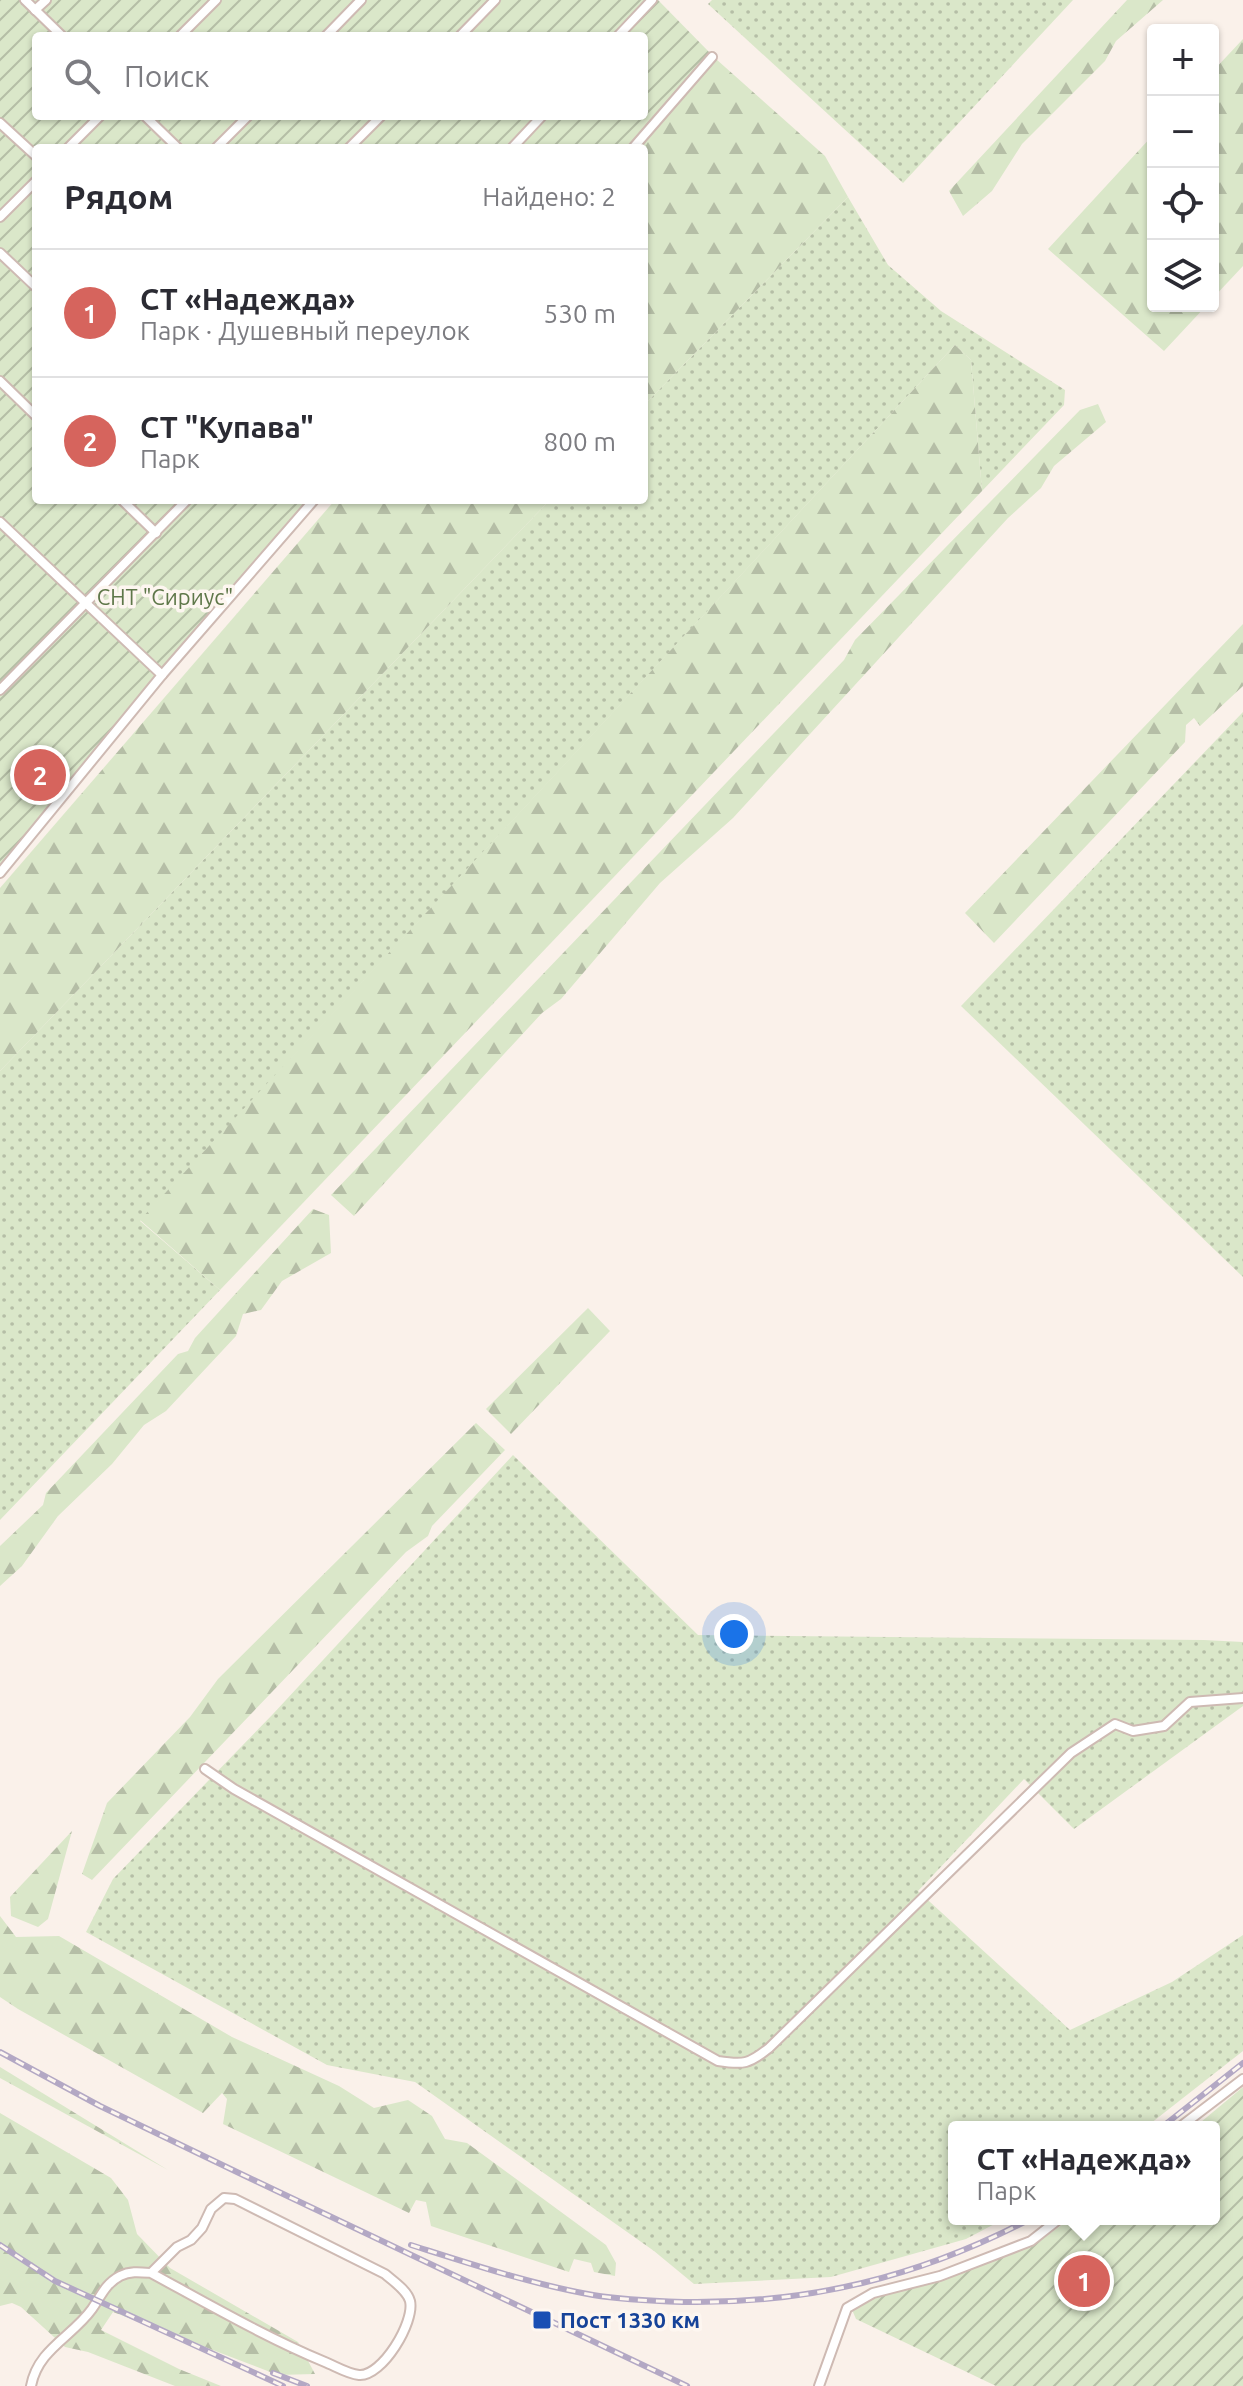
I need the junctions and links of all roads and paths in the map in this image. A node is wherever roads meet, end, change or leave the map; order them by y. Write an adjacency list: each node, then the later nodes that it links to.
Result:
1 (25, 0): 7 (street)
2 (46, 0): 7 (street)
3 (216, 0): 9 (street)
4 (361, 0): 10 (street)
5 (495, 0): 11 (street)
6 (652, 0): 12 (street)
7 (35, 10): 8 (street)
8 (58, 32)
9 (184, 32)
10 (330, 32)
11 (464, 32)
12 (622, 32)
13 (712, 57): 25 (street)
14 (96, 120): 20 (street)
15 (149, 120): 21 (street)
16 (244, 120): 22 (street)
17 (377, 120): 23 (street)
18 (538, 120): 24 (street)
19 (0, 123): 26 (street)
20 (72, 144)
21 (174, 144)
22 (220, 144)
23 (353, 144)
24 (516, 144)
25 (636, 144)
26 (32, 152)
27 (32, 185): 28 (street)
28 (0, 217)
29 (0, 253): 30 (street)
30 (32, 283)
31 (0, 381): 32 (street)
32 (32, 412)
33 (126, 504): 37 (street)
34 (183, 504): 37 (street)
35 (311, 504): 39 (street)
36 (0, 522): 38 (street)
37 (156, 533): 38 (street)
38 (85, 602): 39 (street); 40 (street)
39 (162, 675): 41 (street)
40 (2, 683)
41 (0, 873)
42 (1243, 1698): 43 (street)
43 (205, 1769)
44 (1243, 2079): 45 (street)
45 (1188, 2121)
46 (1051, 2225): 49 (street)
47 (151, 2273): 47 (street); 48 (street)
48 (31, 2386)
49 (819, 2386)

